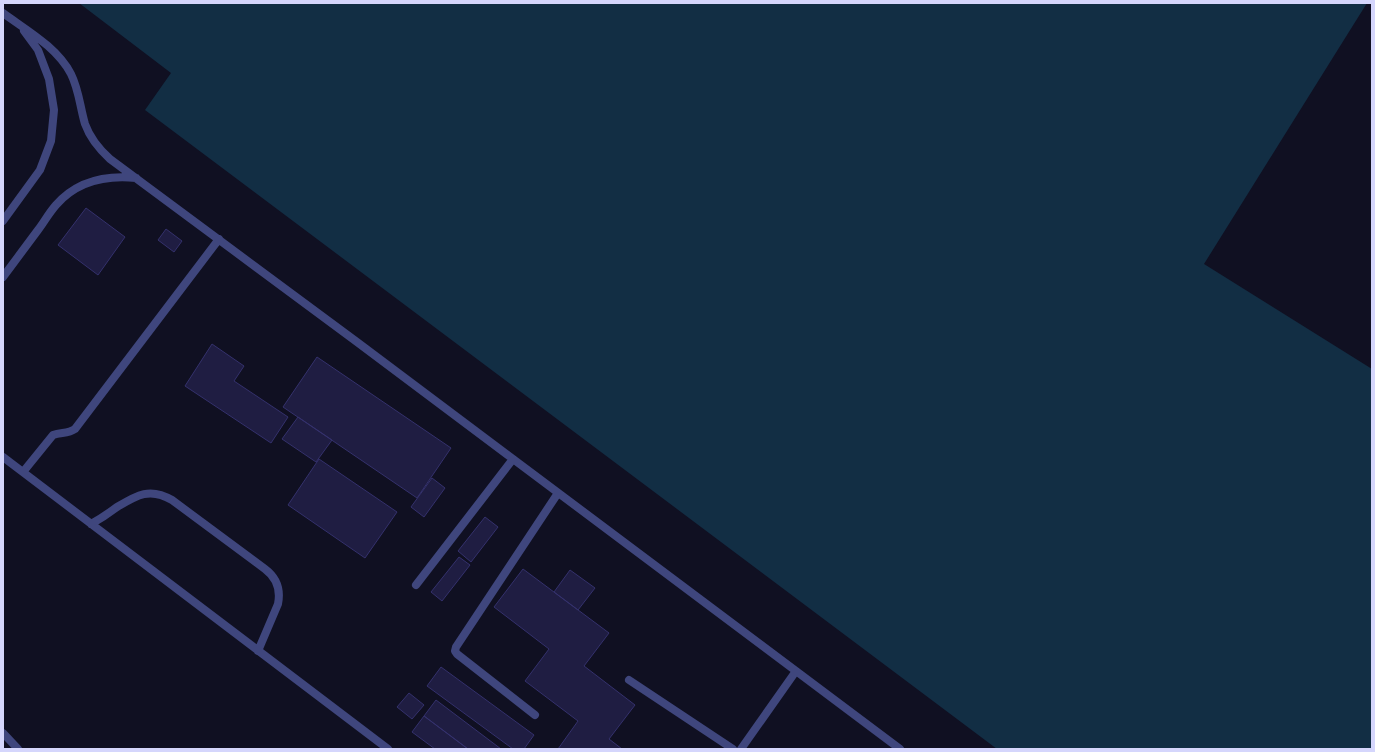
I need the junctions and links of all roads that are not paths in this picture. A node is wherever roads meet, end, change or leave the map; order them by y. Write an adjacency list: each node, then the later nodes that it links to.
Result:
1 (3, 13): 2 (lane)
2 (19, 25): 3 (lane); 4 (lane)
3 (137, 178): 5 (lane); 6 (lane)
4 (3, 221)
5 (219, 239): 8 (lane); 9 (lane)
6 (3, 277)
7 (3, 457): 9 (lane)
8 (513, 459): 10 (lane); 12 (lane)
9 (23, 472): 11 (lane)
10 (558, 492): 14 (lane); 16 (lane)
11 (91, 524): 13 (lane); 13 (lane)
12 (416, 585)
13 (258, 651): 19 (lane)
14 (796, 671): 21 (lane); 22 (lane)
15 (629, 680): 20 (lane)
16 (535, 714)
17 (3, 734): 18 (lane)
18 (18, 749)
19 (388, 749)
20 (733, 749)
21 (740, 749)
22 (900, 749)

